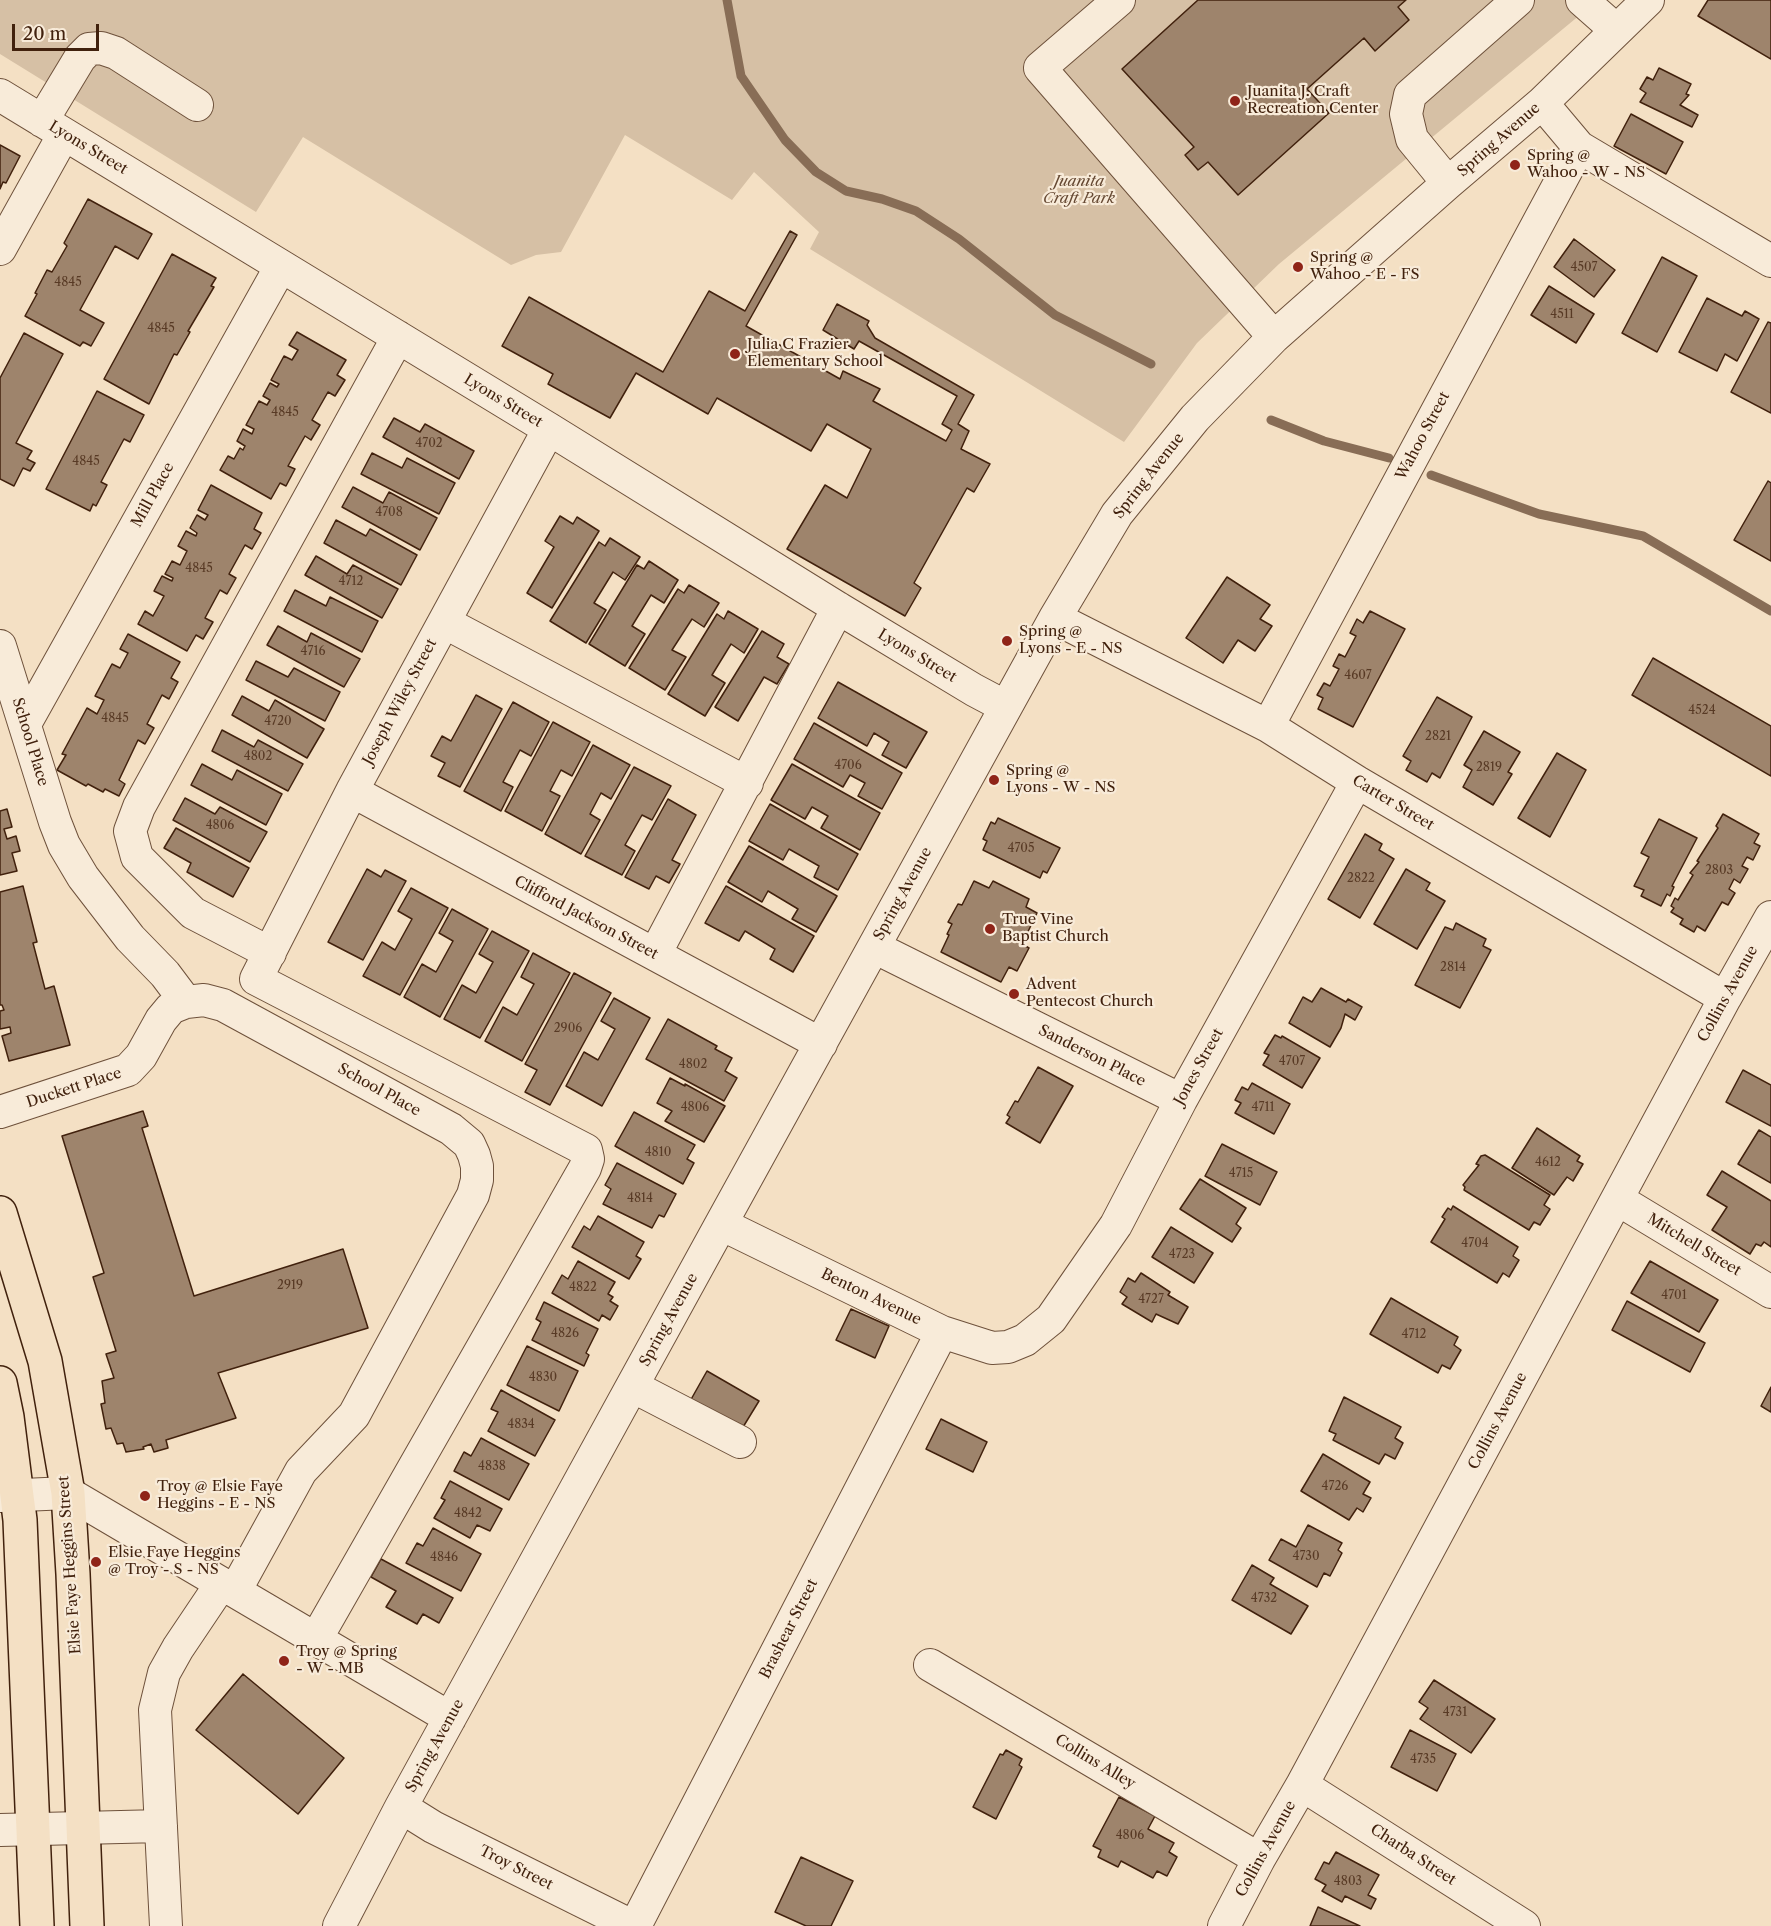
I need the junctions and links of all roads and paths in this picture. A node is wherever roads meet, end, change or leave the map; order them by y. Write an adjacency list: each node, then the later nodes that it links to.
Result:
1 (1119, 0): 16 (street)
2 (1518, 0): 11 (street)
3 (1582, 0): 5 (street)
4 (1647, 0): 5 (street, Spring Avenue)
5 (1616, 30): 7 (street, Spring Avenue)
6 (0, 95): 9 (street, Lyons Street)
7 (1542, 103): 10 (street); 11 (street, Spring Avenue)
8 (197, 105): 9 (street)
9 (53, 127): 12 (street); 14 (street, Lyons Street)
10 (1579, 147): 13 (street); 24 (street, Wahoo Street)
11 (1448, 183): 16 (street, Spring Avenue)
12 (0, 249)
13 (1771, 261)
14 (281, 266): 15 (street, Lyons Street); 23 (street, Mill Place)
15 (398, 337): 17 (street, Lyons Street); 31 (street)
16 (1274, 337): 19 (street, Spring Avenue)
17 (549, 429): 18 (street, Lyons Street); 20 (street, Joseph Wiley Street)
18 (837, 608): 22 (street, Lyons Street); 26 (street)
19 (1055, 618): 22 (street, Spring Avenue); 24 (street, Carter Street)
20 (444, 622): 26 (street); 27 (street, Joseph Wiley Street)
21 (0, 646): 23 (street, School Place)
22 (1006, 707): 29 (street, Spring Avenue)
23 (25, 724): 33 (street, School Place)
24 (1268, 726): 25 (street, Carter Street)
25 (1357, 782): 32 (street, Carter Street); 35 (street, Jones Street)
26 (747, 783): 30 (street)
27 (352, 791): 30 (street, Clifford Jackson Street); 31 (street, Joseph Wiley Street)
28 (1771, 916): 32 (street, Collins Avenue)
29 (874, 946): 34 (street, Spring Avenue); 35 (street, Sanderson Place)
30 (655, 954): 34 (street, Clifford Jackson Street)
31 (263, 966): 49 (street)
32 (1725, 998): 37 (street, Collins Avenue)
33 (186, 1002): 36 (street, Duckett Place); 48 (street, School Place)
34 (821, 1044): 39 (street, Spring Avenue)
35 (1181, 1100): 42 (street, Jones Street)
36 (0, 1112)
37 (1617, 1199): 40 (street, Mitchell Street); 52 (street, Collins Avenue)
38 (0, 1213): 46 (main road, Elsie Faye Heggins Street)
39 (721, 1224): 41 (street, Benton Avenue); 44 (street, Spring Avenue)
40 (1771, 1292)
41 (942, 1332): 42 (street, Benton Avenue); 63 (street, Brashear Street)
42 (1024, 1340)
43 (0, 1383): 47 (main road)
44 (632, 1386): 45 (street); 51 (street, Spring Avenue)
45 (740, 1442)
46 (68, 1493): 47 (street); 48 (street); 56 (main road, Elsie Faye Heggins Street)
47 (9, 1495): 55 (main road)
48 (228, 1587): 49 (street); 54 (street, School Place)
49 (316, 1639): 51 (street)
50 (930, 1665): 58 (street, Collins Alley)
51 (450, 1718): 53 (street, Spring Avenue)
52 (1302, 1785): 58 (street, Collins Avenue); 65 (street, Charba Street)
53 (400, 1807): 59 (street, Spring Avenue); 63 (street, Troy Street)
54 (161, 1826): 56 (street); 62 (street, School Place)
55 (32, 1829): 56 (street); 57 (street); 60 (main road)
56 (83, 1829): 61 (main road, Elsie Faye Heggins Street)
57 (0, 1830)
58 (1259, 1859): 64 (street, Collins Avenue)
59 (341, 1925)
60 (37, 1926)
61 (87, 1926)
62 (166, 1926)
63 (634, 1926)
64 (1224, 1926)
65 (1524, 1926)

